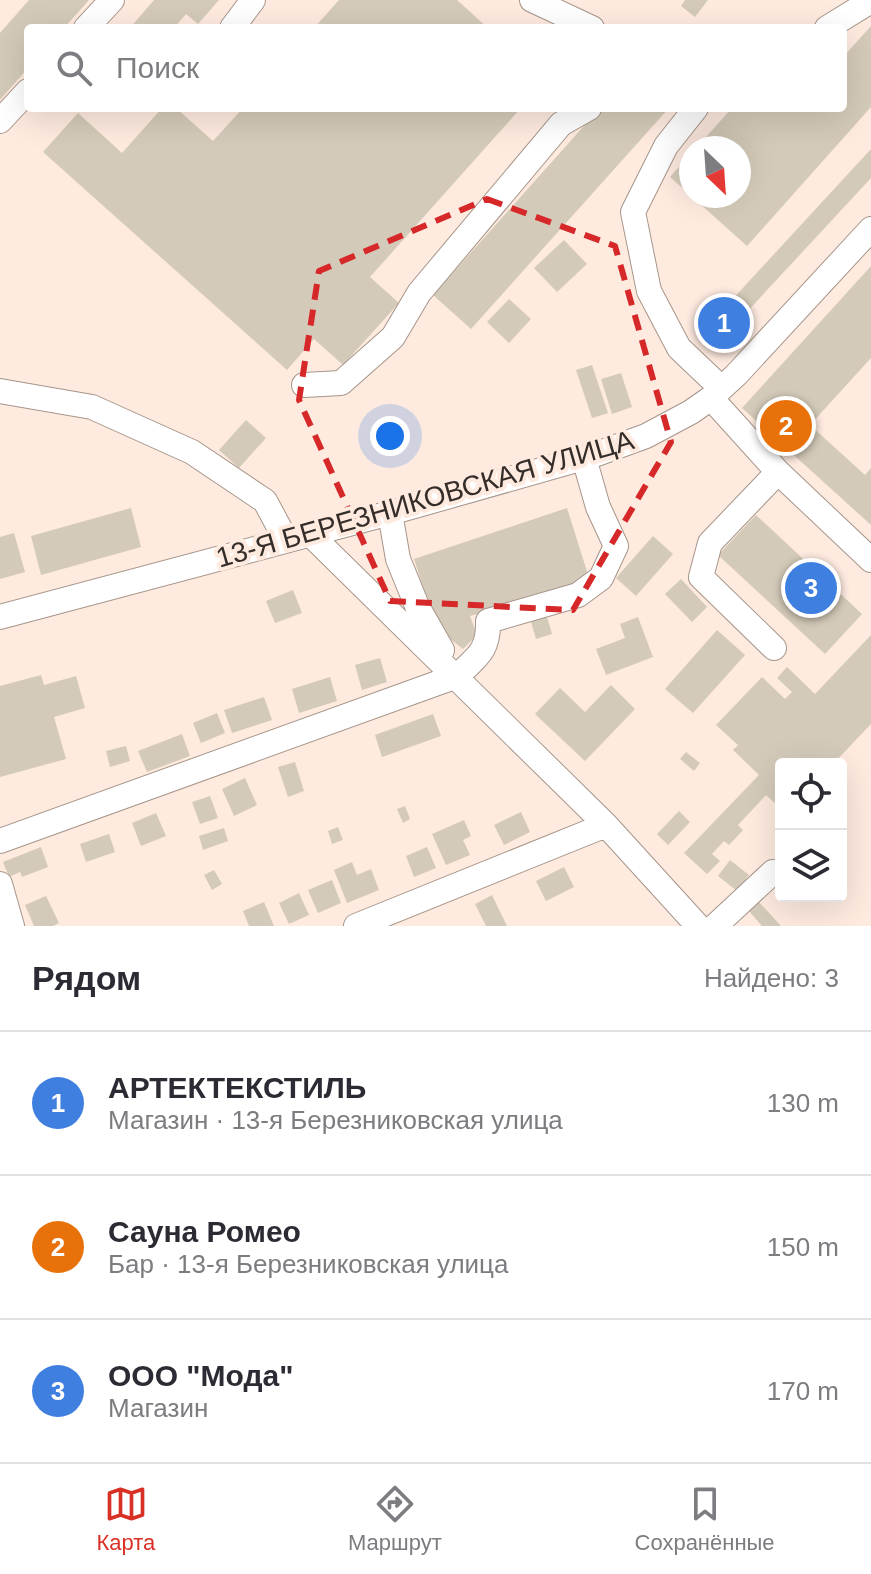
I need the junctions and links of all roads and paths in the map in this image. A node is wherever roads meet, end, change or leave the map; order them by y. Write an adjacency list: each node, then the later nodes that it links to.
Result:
1 (112, 0): 5 (street)
2 (253, 0): 6 (street)
3 (532, 0): 7 (street)
4 (871, 1): 8 (street)
5 (90, 24)
6 (235, 24)
7 (583, 24)
8 (834, 24)
9 (24, 95): 12 (street)
10 (582, 112): 14 (street)
11 (693, 112): 16 (street)
12 (0, 121)
13 (871, 229): 16 (street, 13-Я БЕРЕЗНИКОВСКАЯ УЛИЦА)
14 (304, 385)
15 (0, 391): 21 (street)
16 (716, 393): 17 (street, 13-Я БЕРЕЗНИКОВСКАЯ УЛИЦА); 18 (street)
17 (584, 458): 19 (street, 13-Я БЕРЕЗНИКОВСКАЯ УЛИЦА); 25 (street)
18 (778, 472): 22 (street); 24 (street)
19 (390, 513): 20 (street, 13-Я БЕРЕЗНИКОВСКАЯ УЛИЦА); 25 (street)
20 (311, 535): 21 (street, 13-Я БЕРЕЗНИКОВСКАЯ УЛИЦА); 25 (street)
21 (286, 540): 23 (street, 13-Я БЕРЕЗНИКОВСКАЯ УЛИЦА)
22 (871, 560)
23 (0, 617)
24 (774, 648)
25 (457, 676): 26 (street); 27 (street)
26 (606, 825): 31 (street); 32 (street)
27 (0, 841)
28 (773, 872): 33 (street)
29 (0, 884): 30 (street)
30 (12, 926)
31 (356, 926)
32 (698, 926)
33 (715, 926)

